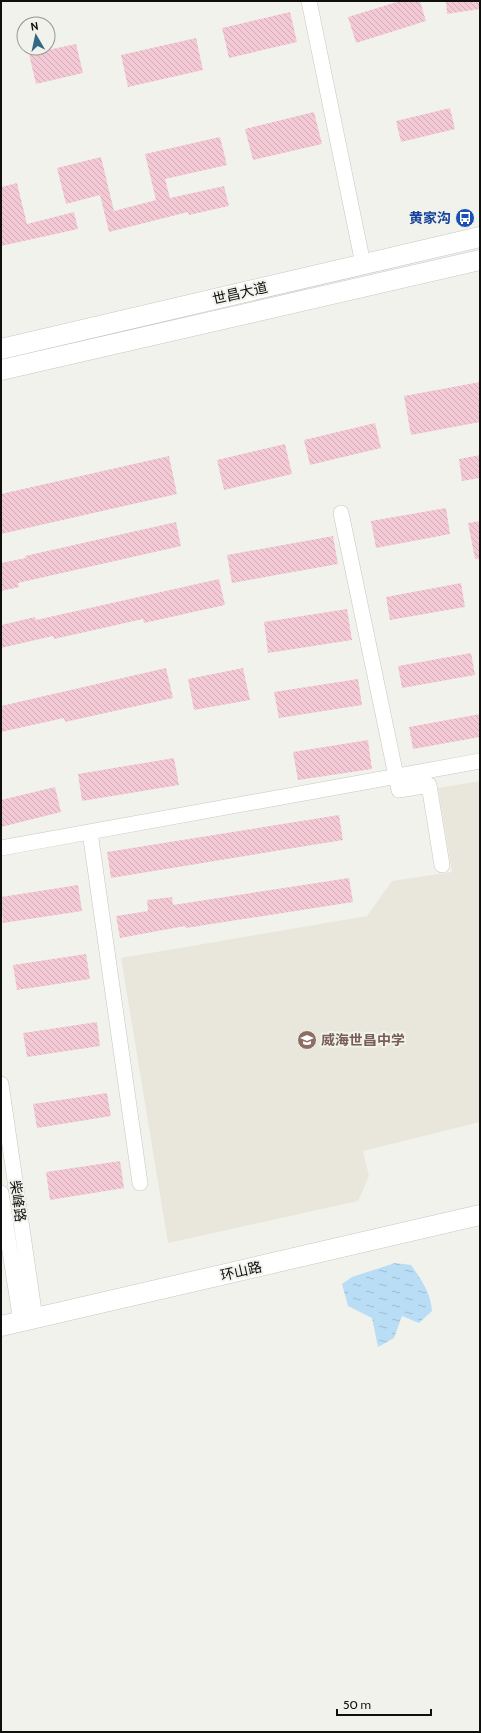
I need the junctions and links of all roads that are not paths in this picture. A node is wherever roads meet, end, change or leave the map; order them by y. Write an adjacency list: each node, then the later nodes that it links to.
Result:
1 (309, 1): 4 (street)
2 (480, 237): 4 (main road, 世昌大道)
3 (480, 260): 6 (main road, 世昌大道)
4 (363, 264): 5 (main road, 世昌大道)
5 (1, 349)
6 (1, 370)
7 (341, 513): 9 (street)
8 (480, 761): 9 (street)
9 (396, 777): 10 (street); 12 (street)
10 (90, 832): 11 (street); 14 (street)
11 (1, 848)
12 (442, 865)
13 (1, 1084): 17 (street, 柴峰路)
14 (140, 1183)
15 (1, 1193): 17 (street, 柴峰路)
16 (480, 1215): 17 (main road, 环山路)
17 (28, 1320): 18 (main road, 环山路)
18 (1, 1326)

